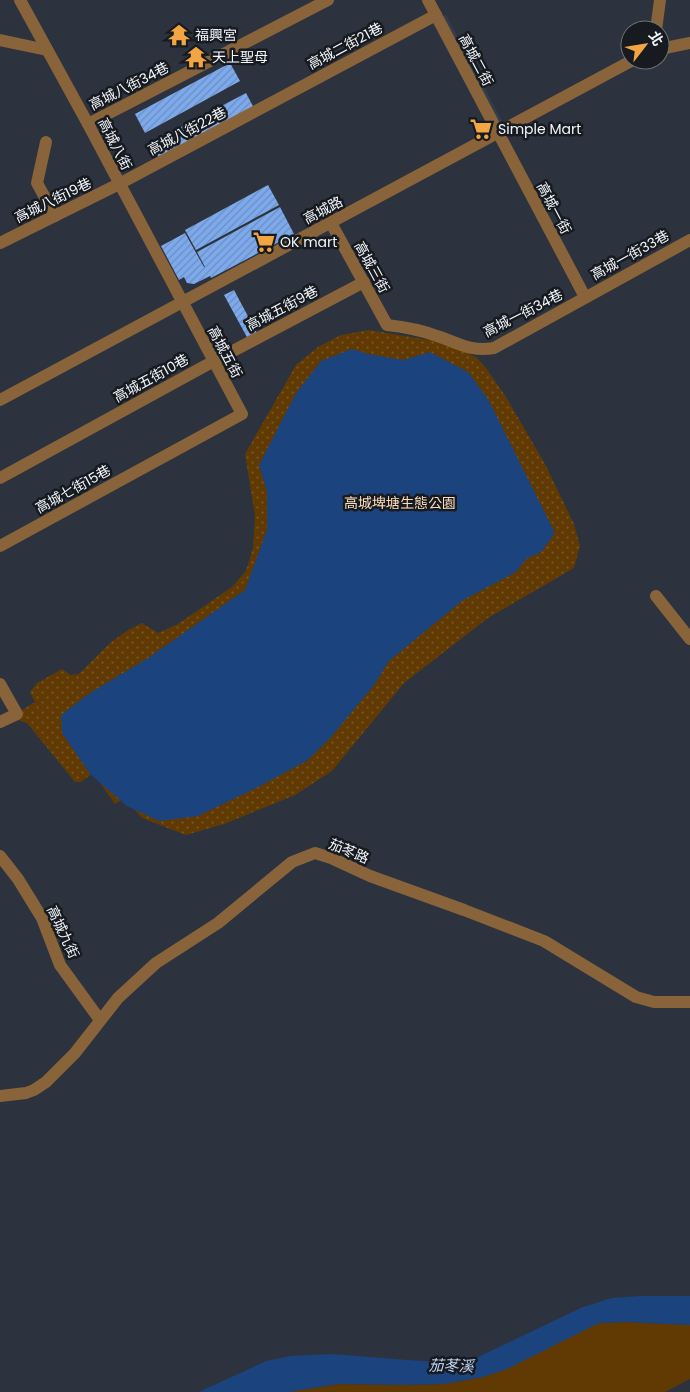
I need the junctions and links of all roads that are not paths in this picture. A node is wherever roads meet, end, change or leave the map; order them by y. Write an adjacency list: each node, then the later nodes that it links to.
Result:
1 (20, 0): 10 (street, 高城八街)
2 (328, 0): 13 (street, 高城八街34巷)
3 (428, 0): 5 (street, 高城二街)
4 (660, 0): 6 (street)
5 (436, 15): 12 (street, 高城二街21巷); 14 (street, 高城二街)
6 (657, 20)
7 (0, 40): 10 (street)
8 (690, 43): 9 (street)
9 (670, 47)
10 (46, 50): 13 (street, 高城八街)
11 (620, 67): 14 (street, 高城路)
12 (268, 104): 16 (street, 高城八街22巷)
13 (88, 124): 16 (street, 高城八街)
14 (498, 133): 18 (street, 高城路); 22 (street, 高城一街)
15 (46, 142): 17 (street)
16 (119, 184): 17 (street, 高城八街19巷); 23 (street, 高城八街)
17 (56, 216): 20 (street, 高城八街19巷)
18 (331, 223): 21 (street, 高城三街); 23 (street, 高城路)
19 (690, 240): 22 (street, 高城一街33巷)
20 (0, 243)
21 (364, 282): 24 (street, 高城三街); 25 (street, 高城五街9巷)
22 (584, 297): 24 (street, 高城一街34巷)
23 (182, 303): 25 (street, 高城五街); 26 (street, 高城路)
24 (387, 326)
25 (214, 361): 27 (street, 高城五街); 28 (street, 高城五街10巷)
26 (0, 400)
27 (242, 414): 29 (street, 高城七街15巷)
28 (0, 478)
29 (0, 546)
30 (656, 596): 31 (street)
31 (690, 639)
32 (0, 684): 33 (street)
33 (0, 722)
34 (0, 856): 36 (street, 高城九街)
35 (690, 1002): 36 (street, 茄苳路)
36 (100, 1020): 37 (street, 茄苳路)
37 (0, 1096)

